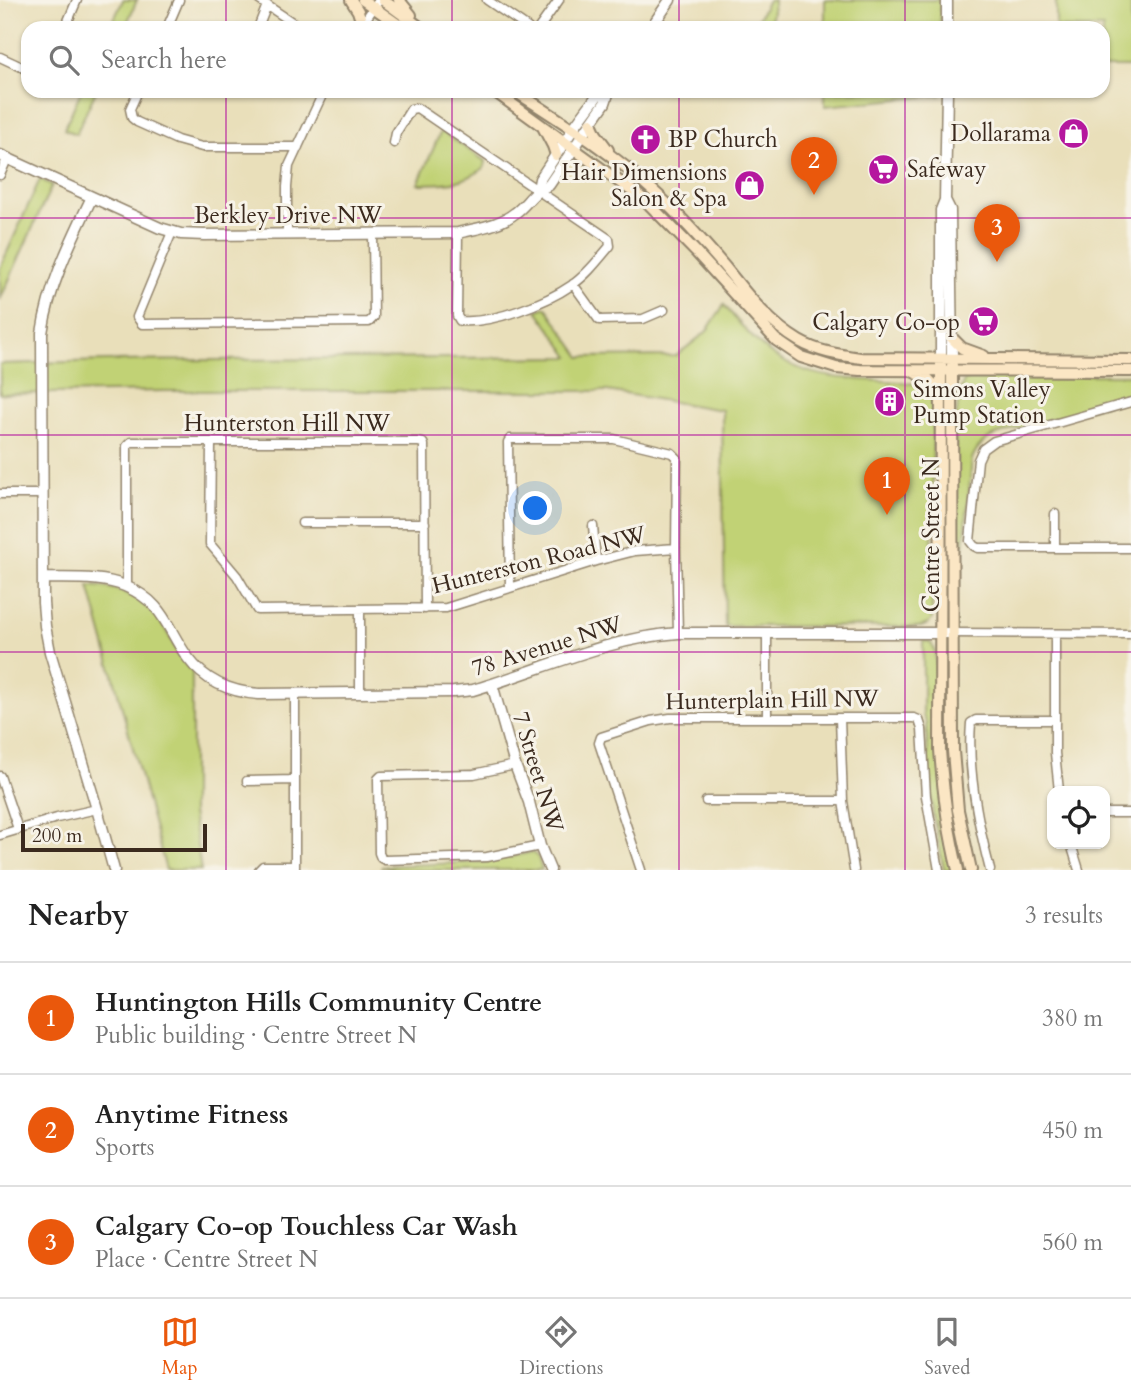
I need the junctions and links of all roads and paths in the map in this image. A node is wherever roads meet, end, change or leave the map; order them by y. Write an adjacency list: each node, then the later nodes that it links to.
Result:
1 (77, 0): 12 (street)
2 (179, 0): 13 (street)
3 (351, 0): 16 (main road)
4 (363, 0): 11 (main road)
5 (399, 0): 20 (main road)
6 (487, 0): 21 (street)
7 (559, 0): 22 (street)
8 (670, 0): 23 (street)
9 (947, 0): 24 (street)
10 (263, 3): 14 (street); 15 (street)
11 (378, 3): 17 (street); 18 (main road); 19 (main road)
12 (68, 21)
13 (170, 21)
14 (259, 21)
15 (290, 21)
16 (360, 21)
17 (365, 21)
18 (396, 21)
19 (409, 21)
20 (416, 21)
21 (518, 21)
22 (544, 21)
23 (655, 21)
24 (947, 21)
25 (0, 57): 26 (street)
26 (21, 67)
27 (135, 98): 39 (street)
28 (321, 98): 39 (street)
29 (504, 98): 35 (main road)
30 (526, 98): 36 (main road)
31 (596, 98): 36 (street)
32 (606, 98): 34 (street)
33 (947, 98): 46 (street, Centre Street N)
34 (592, 123): 36 (street); 42 (main road)
35 (542, 124): 38 (main road); 40 (main road)
36 (578, 132): 38 (street, Berkley Drive NW); 42 (main road)
37 (394, 143): 44 (street)
38 (569, 144): 40 (street, Berkley Drive NW); 44 (street, Berkley Drive NW); 57 (main road)
39 (298, 147): 49 (street)
40 (556, 155): 44 (street, Berkley Drive NW)
41 (4, 157): 43 (street); 45 (street, Berkley Drive NW)
42 (613, 158): 56 (main road)
43 (0, 175)
44 (538, 190): 48 (street, Berkley Drive NW); 51 (street)
45 (92, 197): 47 (street, Berkley Drive NW); 65 (street)
46 (945, 200): 53 (street, Centre Street N); 56 (street, Centre Street N)
47 (172, 232): 49 (street, Berkley Drive NW); 50 (street)
48 (457, 233): 50 (street, Berkley Drive NW); 51 (street)
49 (287, 234): 50 (street, Berkley Drive NW)
50 (373, 234)
51 (573, 285): 52 (street)
52 (664, 310)
53 (952, 338): 54 (main road); 56 (street, Centre Street N)
54 (996, 360): 55 (main road); 56 (main road)
55 (1131, 360)
56 (946, 363): 57 (main road); 58 (main road); 60 (main road, Centre Street N); 62 (main road, Centre Street N)
57 (909, 370): 60 (main road)
58 (969, 370): 59 (main road); 62 (main road)
59 (1131, 371)
60 (940, 391): 80 (main road, Centre Street N)
61 (1131, 402): 71 (street)
62 (951, 405): 81 (main road, Centre Street N)
63 (211, 443): 68 (street, Hunterston Hill NW); 75 (street, Hunterston Hill NW); 77 (street, Hunterston Road NW)
64 (0, 494): 65 (street)
65 (43, 494): 74 (street)
66 (1055, 514): 71 (street)
67 (302, 523): 68 (street)
68 (425, 523): 78 (street, Hunterston Hill NW)
69 (593, 526): 73 (street)
70 (676, 548): 73 (street, Hunterston Road NW); 76 (street); 79 (street)
71 (1055, 548): 72 (street)
72 (1131, 548)
73 (596, 561): 76 (street, Hunterston Road NW)
74 (44, 578): 75 (street, 78 Avenue NW); 98 (street)
75 (127, 587): 87 (street, 78 Avenue NW)
76 (510, 588): 78 (street, Hunterston Road NW)
77 (360, 609): 78 (street, Hunterston Road NW); 86 (street)
78 (425, 609)
79 (678, 633): 82 (street, 78 Avenue NW); 85 (street, 78 Avenue NW)
80 (940, 633): 81 (street, 78 Avenue NW); 82 (street, 78 Avenue NW); 112 (main road, Centre Street N)
81 (953, 633): 83 (street); 113 (main road, Centre Street N)
82 (767, 634): 88 (street)
83 (1055, 634): 84 (street); 90 (street)
84 (1131, 634)
85 (492, 684): 86 (street, 78 Avenue NW); 91 (street, 7 Street NW)
86 (360, 693): 87 (street, 78 Avenue NW)
87 (295, 694): 93 (street)
88 (767, 717): 89 (street, Hunterplain Hill NW); 109 (street, Hunterplain Hill NW)
89 (840, 718): 97 (street); 111 (street, Hunterplain Hill NW)
90 (1055, 720): 95 (street); 114 (street)
91 (515, 765): 103 (street, 7 Street NW); 103 (street)
92 (0, 776): 101 (street)
93 (295, 780): 94 (street); 105 (street)
94 (247, 781)
95 (1058, 786)
96 (706, 801): 97 (street)
97 (843, 801): 110 (street)
98 (97, 809): 101 (street); 106 (street)
99 (1110, 813): 100 (street)
100 (1131, 813)
101 (18, 829): 102 (street)
102 (0, 835)
103 (540, 846): 108 (street, 7 Street NW)
104 (1073, 849): 115 (street)
105 (295, 868): 107 (street)
106 (114, 870)
107 (259, 870)
108 (550, 870)
109 (641, 870)
110 (854, 870)
111 (939, 870)
112 (958, 870)
113 (971, 870)
114 (990, 870)
115 (1079, 870)

